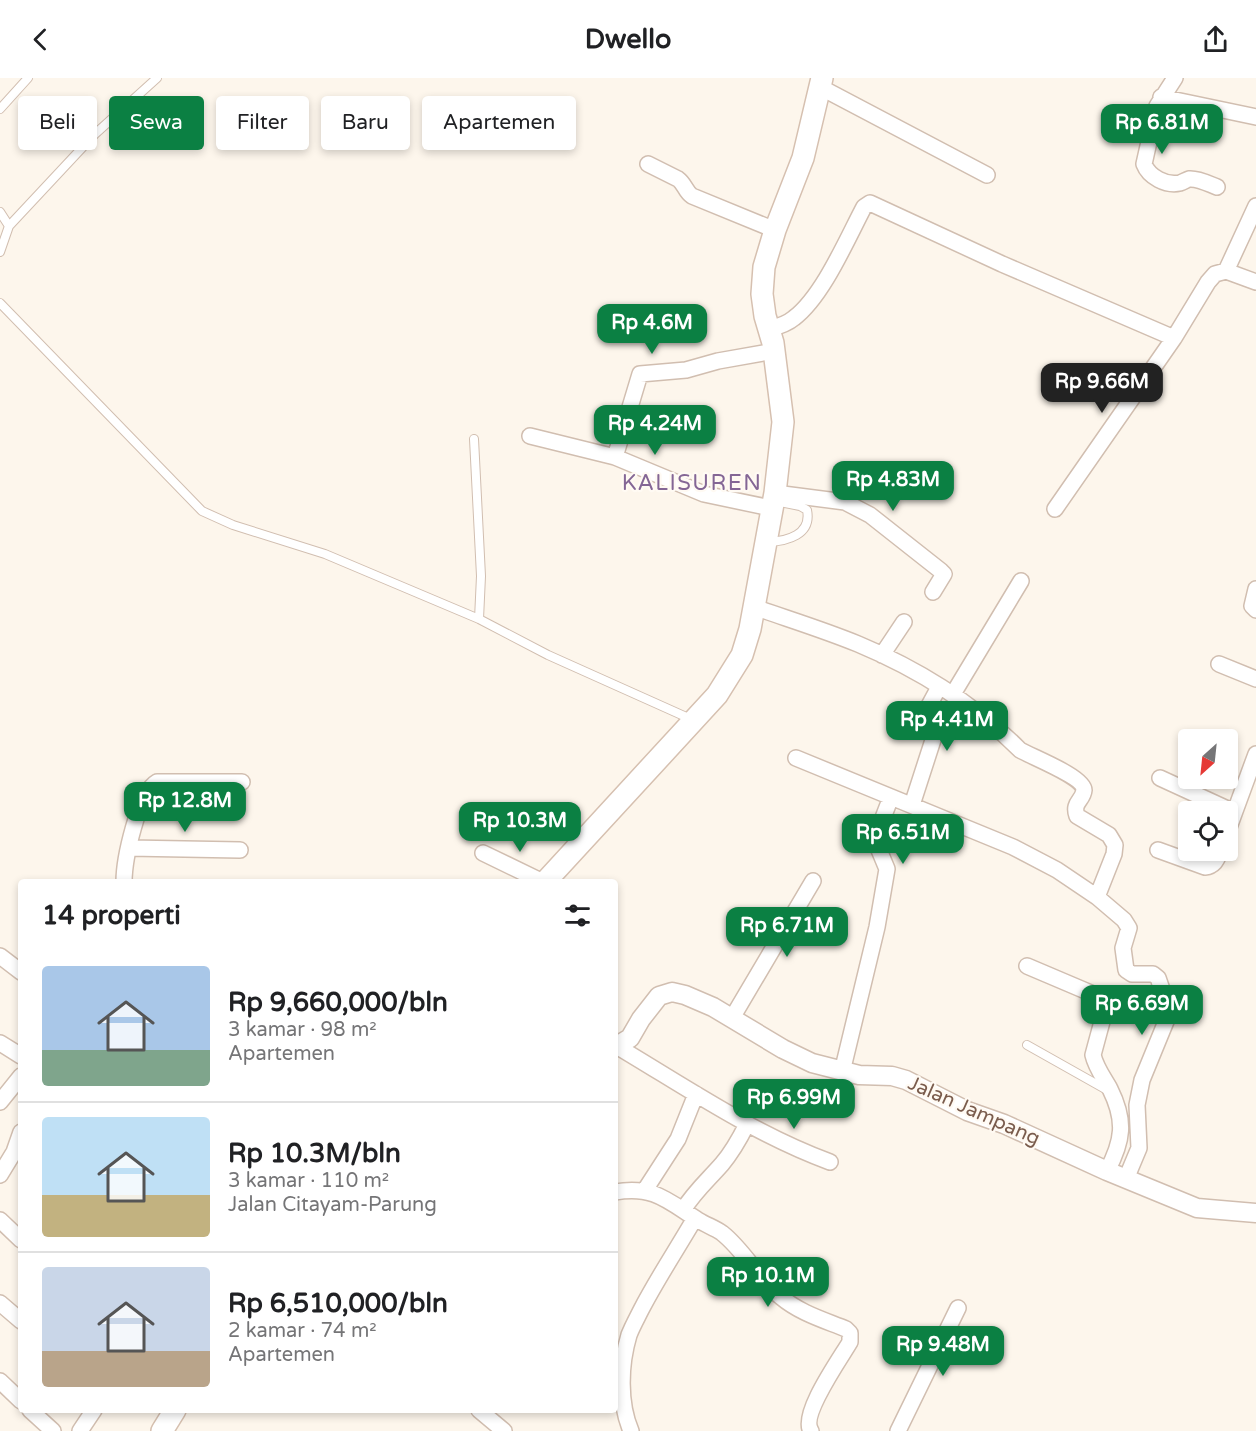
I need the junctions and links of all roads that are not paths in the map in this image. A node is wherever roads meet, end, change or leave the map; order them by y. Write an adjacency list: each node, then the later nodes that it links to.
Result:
1 (28, 78): 6 (lane)
2 (155, 78): 13 (lane)
3 (1175, 78): 5 (street)
4 (820, 82): 9 (street); 14 (main road)
5 (1161, 97): 7 (street); 10 (street)
6 (0, 109)
7 (1256, 117)
8 (648, 164): 14 (street)
9 (987, 175)
10 (1217, 187)
11 (1256, 206): 16 (street)
12 (0, 212): 13 (lane)
13 (9, 226): 15 (lane)
14 (775, 230): 19 (main road)
15 (0, 252)
16 (1226, 271): 17 (street); 20 (street)
17 (1256, 282)
18 (0, 303): 33 (lane)
19 (769, 329): 20 (street); 21 (main road)
20 (1174, 338): 26 (street)
21 (774, 351): 24 (street); 25 (main road)
22 (531, 436): 24 (street)
23 (474, 439): 33 (lane)
24 (615, 457): 25 (street)
25 (773, 501): 27 (main road); 27 (lane); 30 (street)
26 (1055, 509)
27 (765, 543): 31 (main road)
28 (1021, 581): 38 (street)
29 (1256, 589): 32 (street)
30 (933, 592)
31 (754, 607): 35 (street); 39 (main road)
32 (1256, 610)
33 (479, 619): 39 (lane)
34 (904, 622): 35 (street)
35 (882, 655): 38 (street)
36 (1219, 664): 37 (street)
37 (1256, 679)
38 (946, 691): 47 (street); 59 (street)
39 (694, 721): 57 (main road)
40 (1256, 754): 46 (street)
41 (796, 758): 44 (street)
42 (1160, 778): 45 (street)
43 (242, 782): 48 (street)
44 (891, 798): 47 (street); 69 (street)
45 (1210, 801)
46 (1238, 801)
47 (912, 805): 59 (street)
48 (129, 848): 49 (street); 55 (street)
49 (240, 850)
50 (1158, 850): 52 (street)
51 (483, 854): 56 (street)
52 (1178, 857)
53 (1188, 861): 54 (street)
54 (1216, 861)
55 (124, 879)
56 (537, 879)
57 (547, 879)
58 (813, 880): 63 (street)
59 (1097, 897): 79 (street)
60 (0, 956): 62 (street)
61 (1027, 966): 71 (street)
62 (18, 970)
63 (732, 1018): 66 (street, Jalan Jampang); 69 (street, Jalan Jampang)
64 (0, 1043): 68 (street)
65 (1027, 1045): 71 (lane)
66 (618, 1046)
67 (618, 1048): 72 (street)
68 (18, 1054)
69 (842, 1071): 77 (street, Jalan Jampang)
70 (18, 1080): 73 (street)
71 (1111, 1092): 77 (street)
72 (696, 1094): 74 (street); 80 (street)
73 (0, 1102)
74 (747, 1124): 76 (street); 83 (street)
75 (18, 1155): 78 (street)
76 (830, 1162)
77 (1107, 1171): 79 (street, Jalan Jampang)
78 (0, 1175)
79 (1126, 1179): 82 (street, Jalan Jampang)
80 (645, 1190): 81 (street); 83 (street)
81 (618, 1192)
82 (1256, 1213)
83 (689, 1214): 99 (street); 100 (street)
84 (0, 1220): 85 (street)
85 (18, 1237)
86 (0, 1303): 88 (street)
87 (958, 1308): 101 (street)
88 (18, 1318)
89 (0, 1381): 90 (street)
90 (18, 1398)
91 (33, 1413): 95 (street)
92 (92, 1413): 96 (street)
93 (173, 1413): 97 (main road)
94 (483, 1413): 98 (street)
95 (53, 1431)
96 (80, 1431)
97 (162, 1431)
98 (504, 1431)
99 (631, 1431)
100 (811, 1431)
101 (898, 1431)

